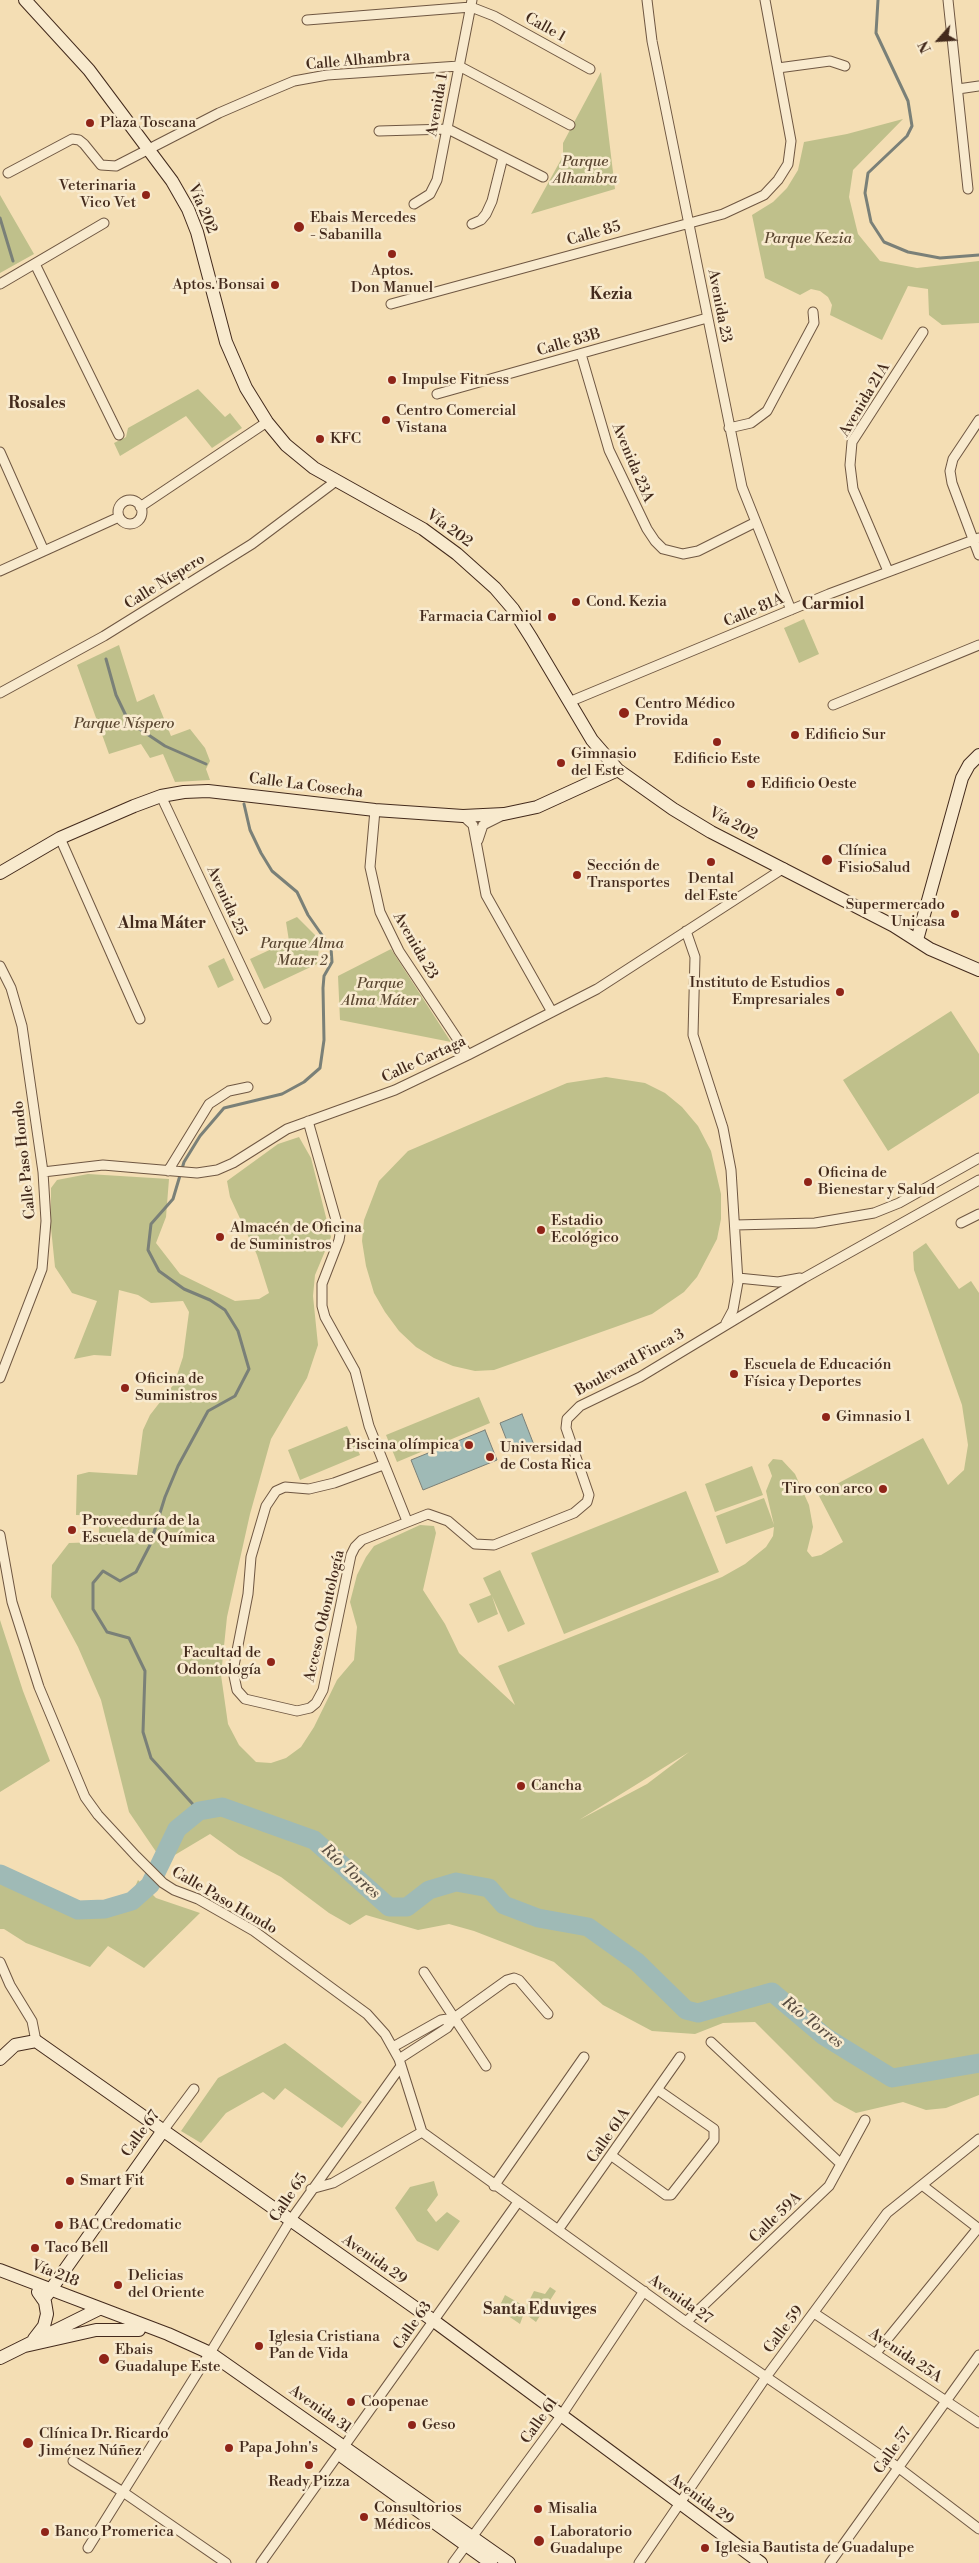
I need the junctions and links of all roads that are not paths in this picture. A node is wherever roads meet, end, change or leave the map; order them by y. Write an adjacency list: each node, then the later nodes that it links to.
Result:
1 (25, 0): 16 (main road, Vía 202)
2 (647, 0): 22 (street, Avenida 23)
3 (766, 0): 9 (street)
4 (948, 0): 12 (street)
5 (472, 3): 6 (street, Calle 1); 7 (street, Avenida 1); 10 (street, Calle 1)
6 (307, 20)
7 (459, 66): 13 (street); 14 (street, Avenida 1); 16 (street, Calle Alhambra)
8 (845, 66): 9 (street)
9 (778, 68): 22 (street, Calle 85)
10 (590, 69)
11 (979, 86): 12 (street)
12 (958, 89): 20 (street)
13 (570, 125)
14 (448, 129): 15 (street); 17 (street); 21 (street, Avenida 1)
15 (379, 131)
16 (148, 148): 18 (street, Calle Alhambra); 34 (main road, Vía 202)
17 (503, 158): 19 (street); 24 (street)
18 (8, 173)
19 (542, 177)
20 (968, 189)
21 (414, 204)
22 (688, 222): 27 (street, Calle 85); 29 (street, Avenida 23)
23 (104, 223): 25 (street)
24 (472, 224)
25 (36, 264): 26 (street); 36 (street)
26 (0, 284)
27 (391, 304)
28 (813, 312): 35 (street)
29 (707, 318): 31 (street, Calle 83B); 35 (street, Avenida 23)
30 (923, 332): 46 (street, Avenida 21A)
31 (581, 354): 32 (street, Calle 83B); 41 (street, Avenida 23A)
32 (437, 394)
33 (979, 420): 42 (street)
34 (267, 422): 38 (main road, Vía 202); 39 (street)
35 (729, 428): 41 (street, Avenida 23)
36 (120, 435)
37 (0, 452): 43 (street)
38 (336, 481): 49 (street, Calle Níspero); 50 (main road, Vía 202)
39 (140, 506): 40 (street); 40 (street)
40 (119, 517): 43 (street)
41 (754, 523): 47 (street, Avenida 23)
42 (976, 539): 44 (street); 46 (street, Calle 81A)
43 (44, 551): 45 (street)
44 (979, 555)
45 (0, 571)
46 (888, 571): 47 (street, Calle 81A)
47 (791, 610): 50 (street, Calle 81A)
48 (979, 644): 51 (street)
49 (0, 693)
50 (569, 702): 53 (main road, Vía 202)
51 (833, 705)
52 (979, 754): 63 (main road)
53 (618, 770): 56 (main road, Calle La Cosecha); 60 (main road, Vía 202)
54 (161, 796): 55 (main road, Calle La Cosecha); 58 (main road, Calle La Cosecha); 67 (street, Avenida 25)
55 (376, 810): 57 (main road, Calle La Cosecha); 69 (street, Avenida 23)
56 (504, 814): 57 (main road, Calle La Cosecha); 59 (street)
57 (463, 816): 59 (street)
58 (60, 838): 61 (main road, Calle La Cosecha); 68 (street)
59 (477, 845): 66 (street)
60 (784, 868): 62 (street, Calle Cartaga); 63 (main road, Vía 202)
61 (0, 873)
62 (686, 931): 66 (street, Calle Cartaga); 78 (street)
63 (917, 940): 65 (main road, Vía 202)
64 (0, 966): 74 (street, Calle Paso Hondo)
65 (979, 970)
66 (552, 1012): 69 (street, Calle Cartaga)
67 (266, 1018)
68 (140, 1019)
69 (468, 1055): 71 (street, Calle Cartaga)
70 (248, 1087): 73 (street)
71 (308, 1121): 73 (street, Calle Cartaga); 83 (street)
72 (979, 1158): 78 (street)
73 (168, 1171): 74 (street, Calle Cartaga)
74 (43, 1172): 82 (street, Calle Paso Hondo)
75 (979, 1180): 79 (street, Boulevard Finca 3)
76 (979, 1214): 77 (street)
77 (961, 1224)
78 (735, 1225): 80 (street)
79 (808, 1276): 80 (street, Boulevard Finca 3); 81 (street, Boulevard Finca 3)
80 (738, 1278): 81 (street)
81 (724, 1326): 84 (street, Boulevard Finca 3)
82 (0, 1378)
83 (383, 1464): 84 (street); 84 (street, Acceso Odontología)
84 (407, 1521)
85 (0, 1535): 92 (street, Calle Paso Hondo)
86 (0, 1962): 90 (street)
87 (424, 1972): 89 (street)
88 (548, 2014): 89 (street, Calle 65)
89 (454, 2018): 92 (street, Calle 65); 96 (street, Calle 65); 97 (street)
90 (36, 2041): 95 (main road); 101 (main road, Avenida 29)
91 (711, 2042): 105 (street)
92 (393, 2047): 96 (street, Calle Paso Hondo)
93 (584, 2057): 107 (street)
94 (680, 2057): 99 (street, Calle 61A)
95 (0, 2059)
96 (400, 2062): 102 (street); 108 (street, Calle 65)
97 (486, 2066)
98 (194, 2089): 101 (street, Calle 67)
99 (658, 2090): 104 (street, Calle 61A); 104 (street)
100 (865, 2120): 105 (street, Calle 59A)
101 (162, 2132): 110 (main road, Avenida 29); 116 (main road, Calle 67)
102 (422, 2132): 107 (street, Avenida 27); 108 (street)
103 (979, 2139): 106 (street, Calle 59)
104 (612, 2156): 112 (street, Calle 61A)
105 (841, 2164): 120 (street, Calle 59A)
106 (922, 2185): 111 (street); 118 (street, Calle 59)
107 (494, 2186): 109 (street, Avenida 27)
108 (311, 2189): 110 (street, Calle 65)
109 (518, 2202): 112 (street, Avenida 27); 119 (street, Calle 63)
110 (290, 2221): 119 (main road, Avenida 29); 125 (street, Calle 65)
111 (979, 2228): 123 (street)
112 (558, 2230): 115 (street, Avenida 27)
113 (0, 2270): 116 (main road, Vía 218)
114 (0, 2277): 116 (main road, Vía 218)
115 (644, 2291): 120 (street, Avenida 27); 129 (street, Calle 61)
116 (45, 2292): 117 (main road, Vía 218); 122 (main road)
117 (95, 2311): 121 (main road, Avenida 31); 122 (main road); 125 (main road, Avenida 31)
118 (814, 2313): 123 (street, Avenida 25A); 127 (street, Calle 59)
119 (434, 2321): 129 (main road, Avenida 29); 131 (street, Calle 63)
120 (686, 2322): 127 (street, Avenida 27)
121 (139, 2330): 122 (main road); 125 (main road, Avenida 31)
122 (25, 2346): 126 (main road)
123 (876, 2353): 128 (street, Avenida 25A)
124 (979, 2355): 128 (street, Calle 57)
125 (208, 2356): 131 (main road, Avenida 31); 134 (street, Calle 65)
126 (0, 2358)
127 (766, 2378): 133 (street, Avenida 27); 135 (street, Calle 59)
128 (945, 2400): 130 (street, Avenida 25A); 133 (street, Calle 57)
129 (560, 2416): 135 (main road, Avenida 29); 137 (street, Calle 61)
130 (979, 2423)
131 (342, 2450): 137 (main road, Avenida 31); 140 (street, Calle 63)
132 (73, 2461): 134 (street)
133 (899, 2468): 136 (street, Avenida 27); 146 (street, Calle 57)
134 (123, 2492): 138 (street, Calle 65); 139 (street)
135 (679, 2504): 144 (street, Calle 59); 145 (main road, Avenida 29)
136 (979, 2529)
137 (469, 2542): 141 (street, Calle 61); 142 (main road, Avenida 31); 143 (main road, Avenida 31)
138 (88, 2548)
139 (221, 2562)
140 (261, 2563)
141 (453, 2563)
142 (491, 2563)
143 (509, 2563)
144 (639, 2563)
145 (761, 2563)
146 (830, 2563)

